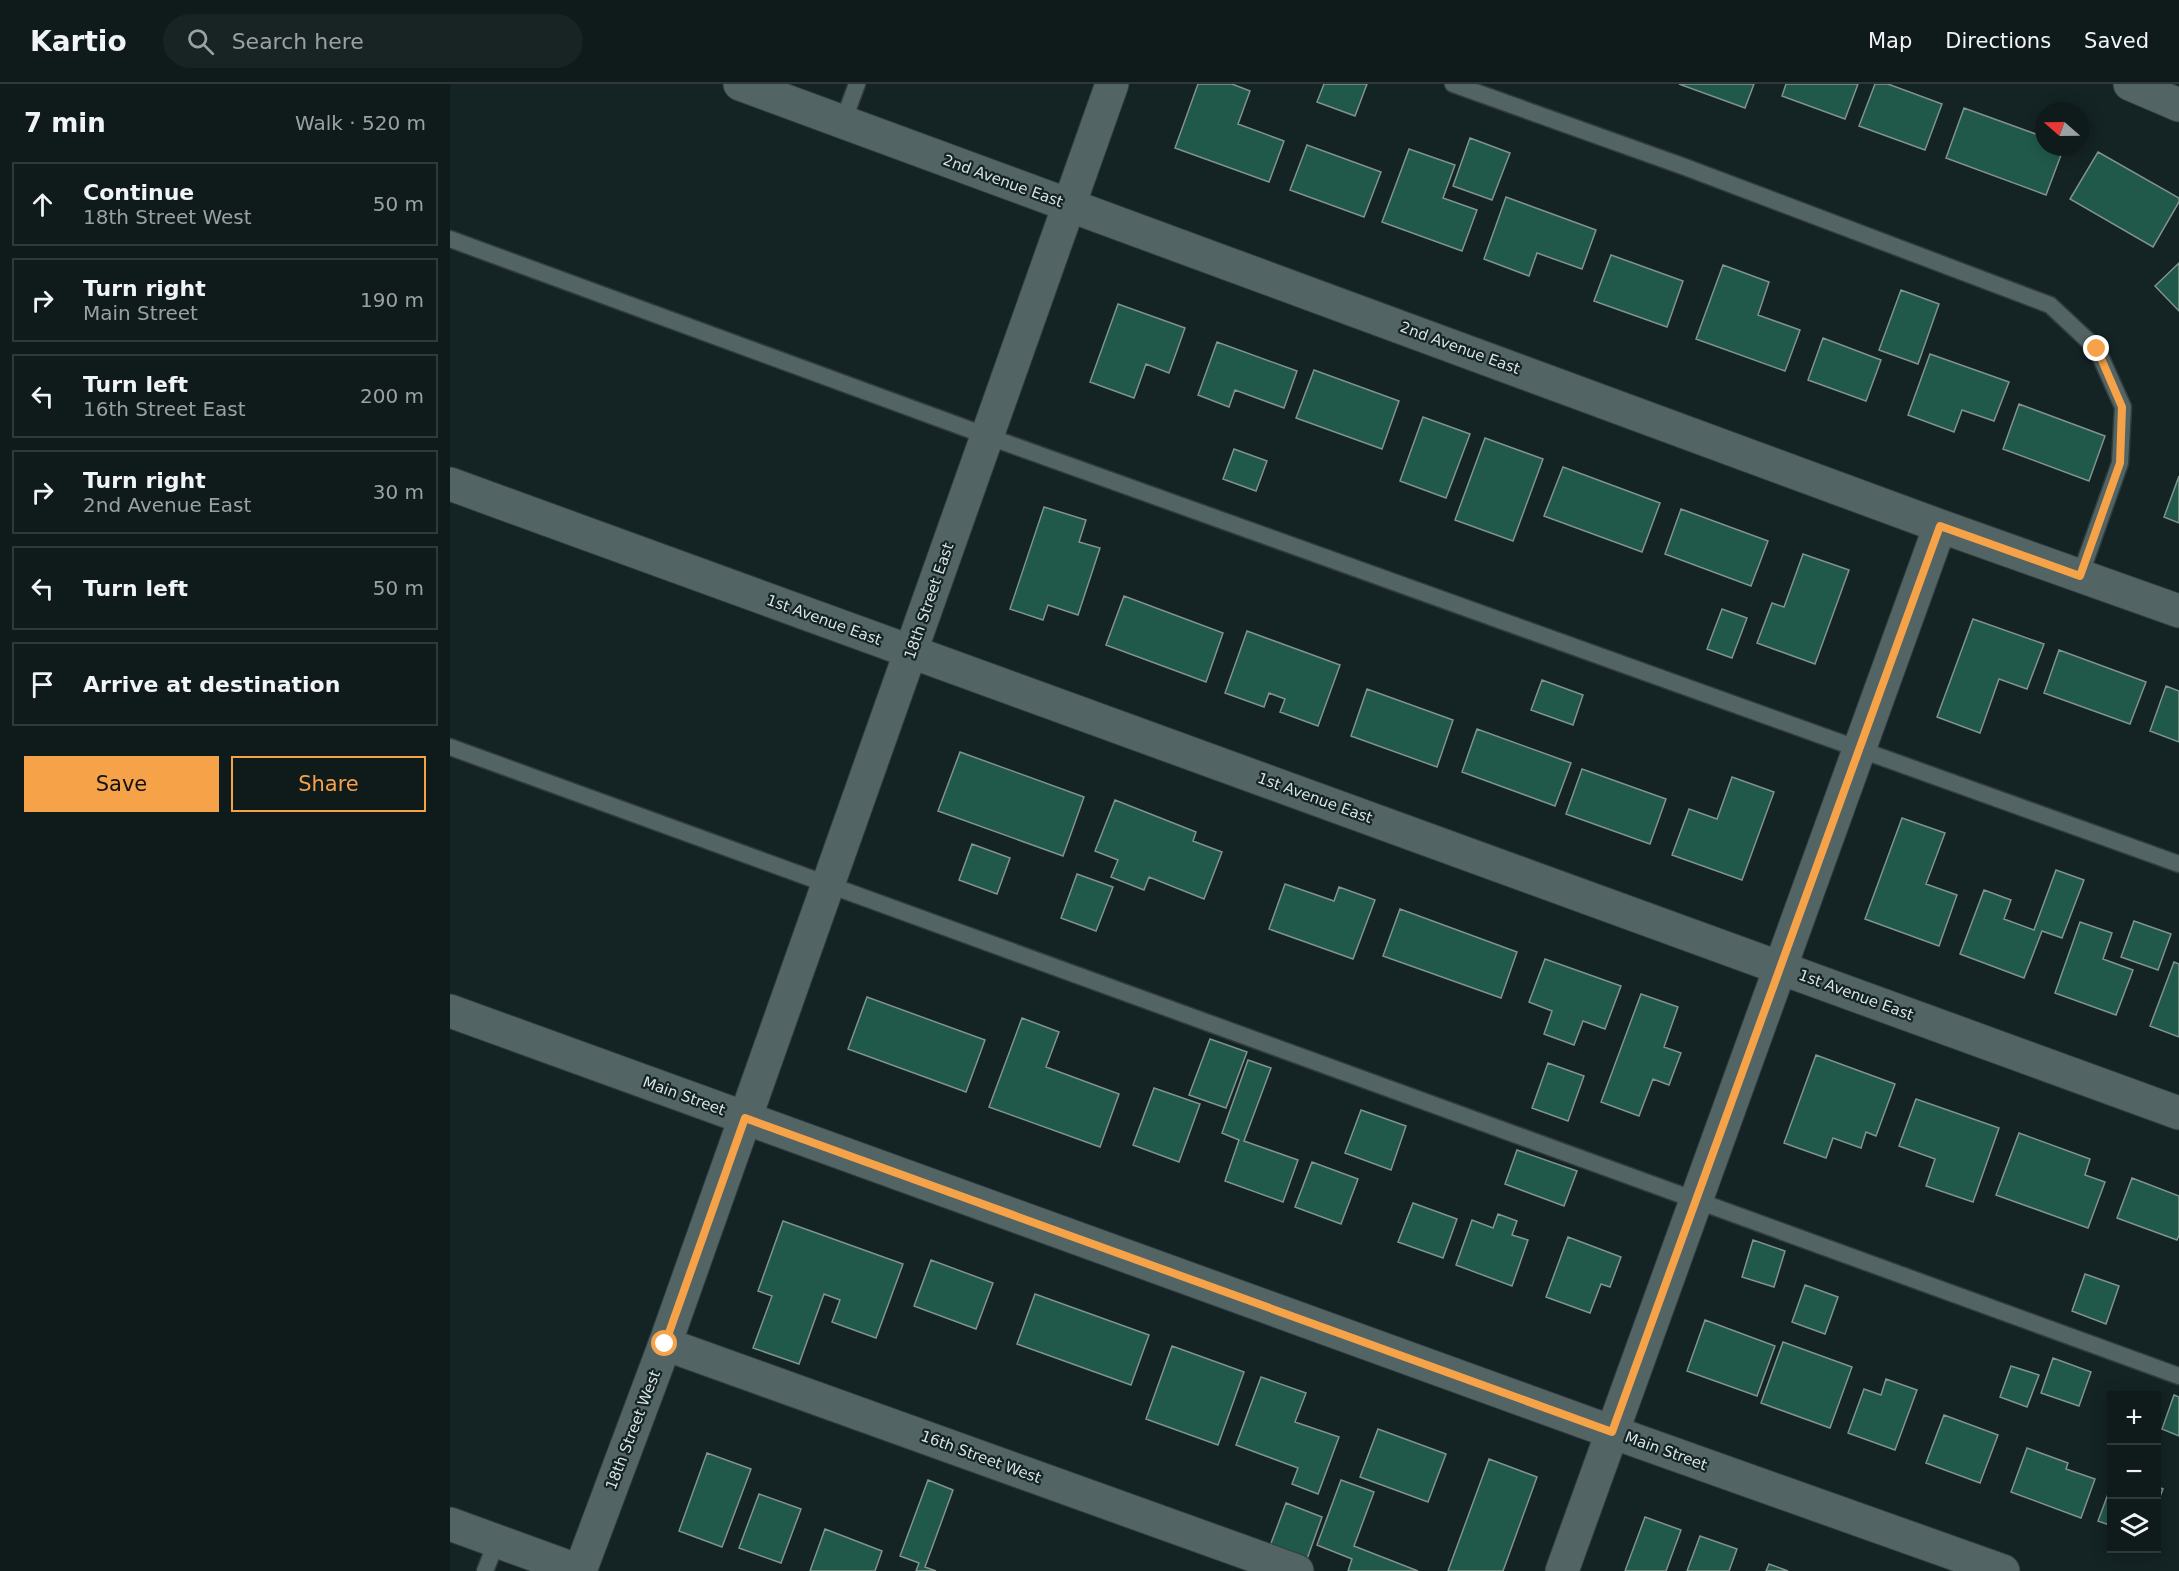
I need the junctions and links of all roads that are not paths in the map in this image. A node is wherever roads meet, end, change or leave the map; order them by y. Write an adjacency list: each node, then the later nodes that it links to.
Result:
1 (740, 84): 7 (street, 2nd Avenue East)
2 (857, 84): 7 (lane)
3 (1112, 84): 8 (street, 18th Street East)
4 (1453, 84): 13 (lane)
5 (2130, 84): 6 (street)
6 (2179, 105)
7 (843, 122): 8 (street, 2nd Avenue East)
8 (1069, 205): 10 (street, 18th Street East); 12 (street, 2nd Avenue East)
9 (450, 238): 10 (lane)
10 (987, 436): 15 (street, 18th Street East); 17 (lane)
11 (450, 484): 15 (street, 1st Avenue East)
12 (1940, 526): 13 (street, 2nd Avenue East); 17 (street)
13 (2080, 576): 14 (street, 2nd Avenue East)
14 (2179, 611)
15 (911, 651): 19 (street, 18th Street East); 20 (street, 1st Avenue East)
16 (450, 747): 19 (lane)
17 (1859, 748): 18 (lane); 20 (street)
18 (2179, 864)
19 (828, 885): 23 (street, 18th Street East); 24 (lane)
20 (1780, 968): 22 (street, 1st Avenue East); 24 (street)
21 (450, 1011): 23 (street, Main Street)
22 (2179, 1113)
23 (745, 1118): 25 (street, 18th Street West); 27 (street, Main Street)
24 (1696, 1200): 26 (lane); 27 (street)
25 (665, 1344): 31 (street, 18th Street West); 32 (street, 16th Street West)
26 (2179, 1376)
27 (1612, 1432): 33 (street); 34 (street, Main Street)
28 (450, 1524): 29 (street)
29 (497, 1540): 30 (lane); 31 (street)
30 (485, 1571)
31 (580, 1571)
32 (1297, 1571)
33 (1562, 1571)
34 (2003, 1571)

